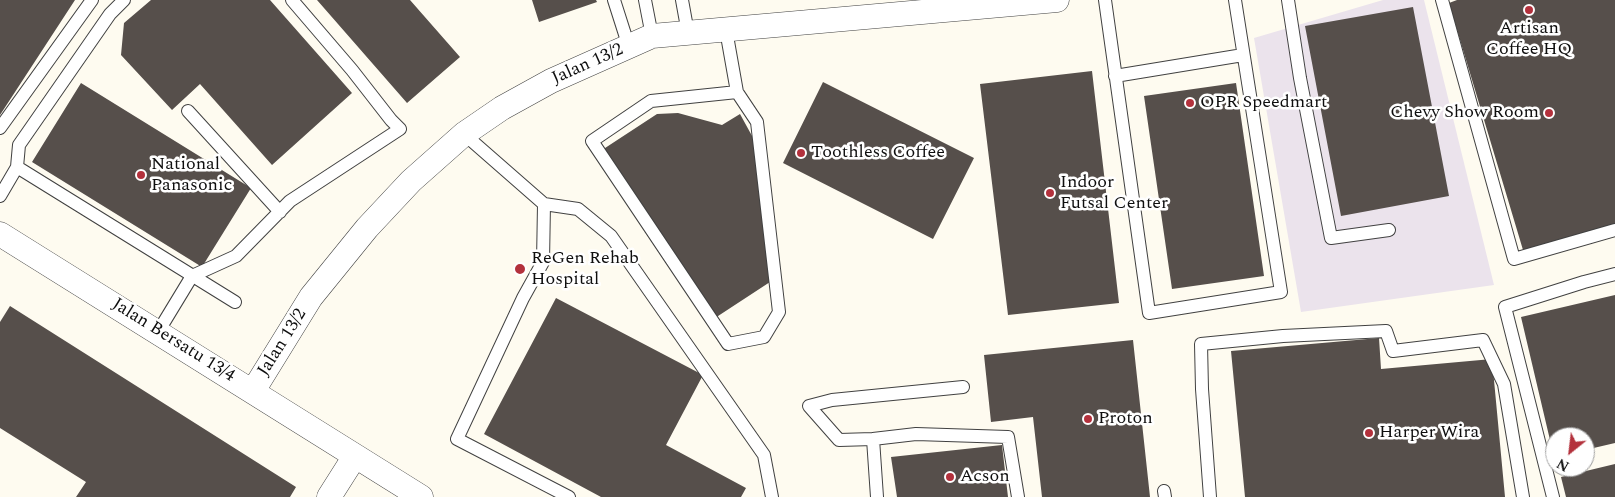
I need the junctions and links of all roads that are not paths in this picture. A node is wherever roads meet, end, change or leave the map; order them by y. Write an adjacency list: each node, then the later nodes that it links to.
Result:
1 (92, 0): 20 (lane)
2 (124, 0): 22 (lane)
3 (292, 0): 25 (lane)
4 (614, 0): 15 (lane)
5 (645, 0): 14 (lane)
6 (682, 0): 13 (lane)
7 (1057, 0): 12 (street, Jalan 13/2)
8 (1105, 0): 17 (lane)
9 (1235, 0): 16 (lane)
10 (1288, 0): 26 (lane)
11 (1442, 0): 27 (lane)
12 (726, 30): 13 (street, Jalan 13/2); 18 (lane)
13 (688, 33): 14 (street, Jalan 13/2)
14 (652, 36): 15 (street, Jalan 13/2)
15 (629, 46): 21 (street, Jalan 13/2)
16 (1243, 55): 17 (lane); 17 (lane)
17 (1115, 76)
18 (737, 92): 18 (lane)
19 (188, 111): 25 (lane)
20 (0, 128)
21 (464, 134): 24 (lane); 34 (street, Jalan 13/2)
22 (17, 167): 23 (lane); 30 (lane)
23 (0, 196)
24 (544, 204): 39 (lane); 40 (lane)
25 (280, 212): 30 (lane)
26 (1389, 230)
27 (1615, 230)
28 (0, 234): 32 (street, Jalan Bersatu 13/4)
29 (1615, 274): 45 (lane)
30 (192, 276): 31 (lane); 32 (lane)
31 (235, 302)
32 (158, 332): 34 (street, Jalan Bersatu 13/4)
33 (963, 387): 35 (lane)
34 (252, 390): 36 (street, Jalan Bersatu 13/4)
35 (873, 439): 41 (lane); 42 (lane)
36 (355, 456): 37 (street); 38 (street, Jalan Bersatu 13/4)
37 (329, 497)
38 (422, 497)
39 (568, 497)
40 (772, 497)
41 (876, 497)
42 (1018, 497)
43 (1210, 497): 44 (lane)
44 (1523, 497)
45 (1553, 497)

